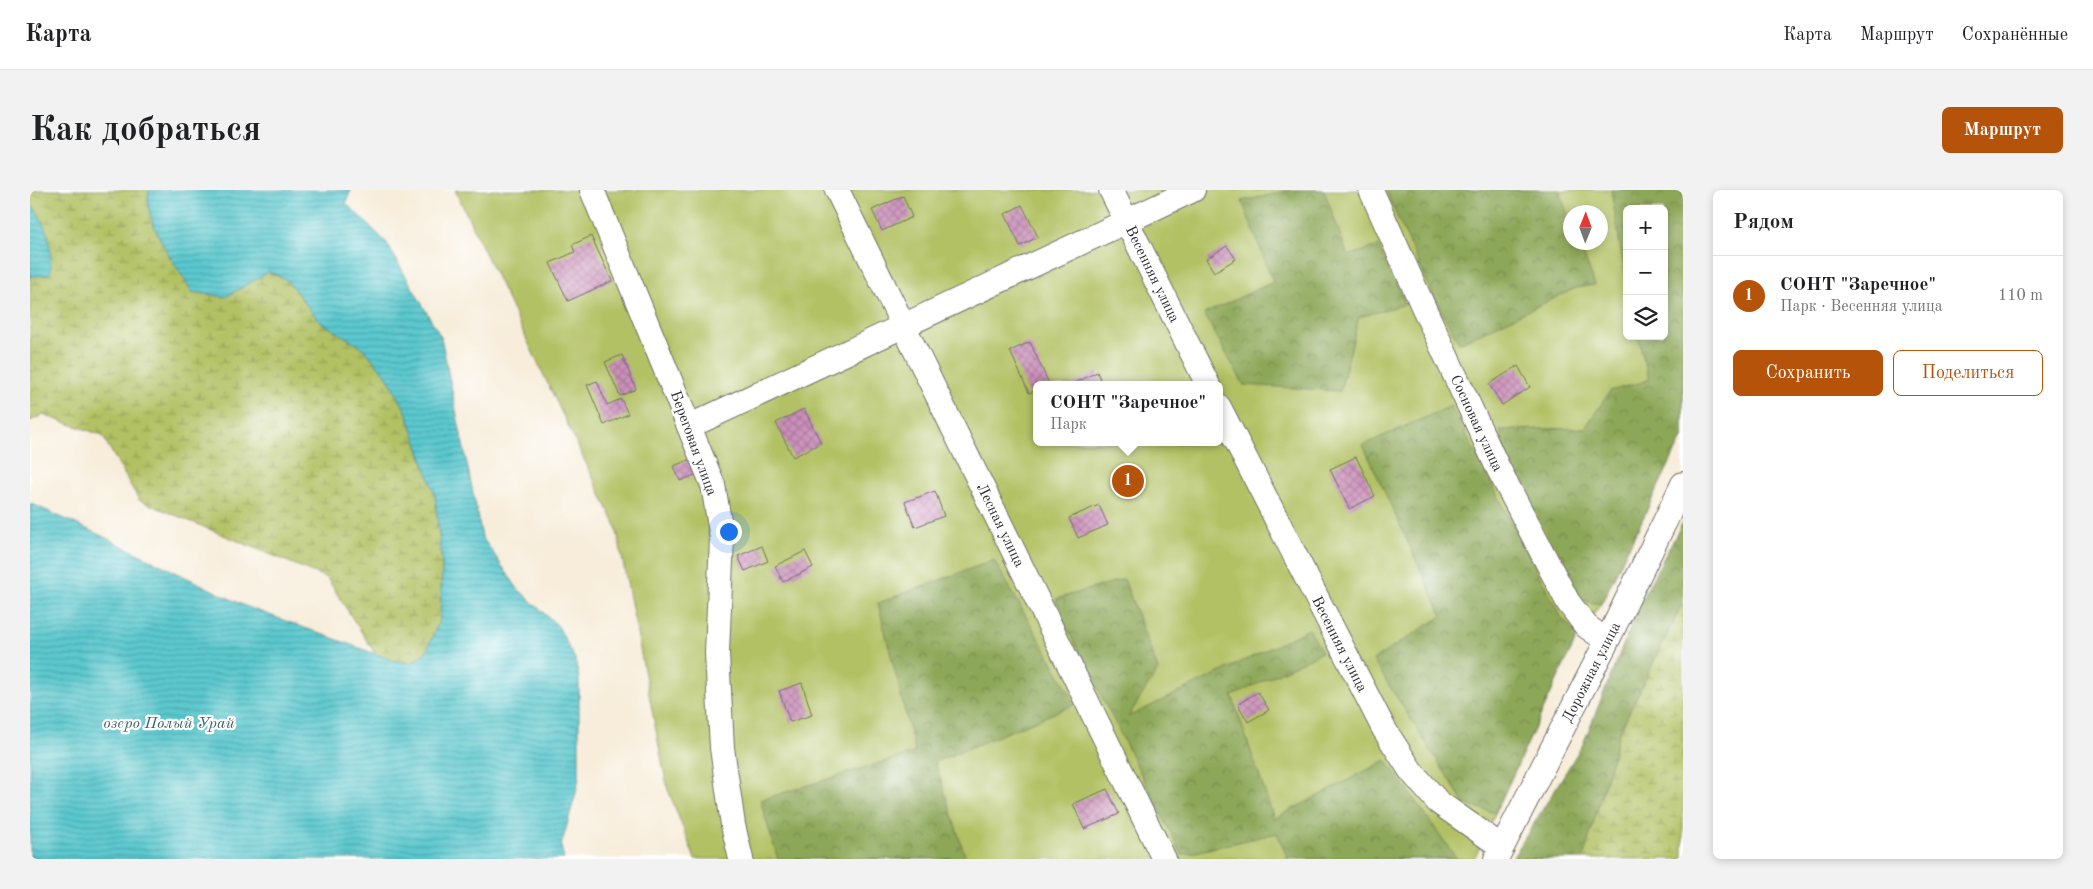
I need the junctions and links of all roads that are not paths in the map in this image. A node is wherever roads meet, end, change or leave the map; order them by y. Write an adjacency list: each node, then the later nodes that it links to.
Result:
1 (592, 190): 10 (street, Береговая улица)
2 (837, 190): 7 (street, Лесная улица)
3 (1111, 190): 6 (street, Весенняя улица)
4 (1193, 190): 6 (street)
5 (1372, 190): 12 (street, Сосновая улица)
6 (1127, 222): 7 (street); 8 (street, Весенняя улица)
7 (904, 326): 10 (street); 15 (street, Лесная улица)
8 (1206, 381)
9 (1223, 415): 13 (street, Весенняя улица)
10 (690, 426): 14 (street, Береговая улица)
11 (1683, 484): 12 (street, Дорожная улица)
12 (1607, 641): 13 (street, Дорожная улица)
13 (1499, 853)
14 (741, 859)
15 (1164, 859)

